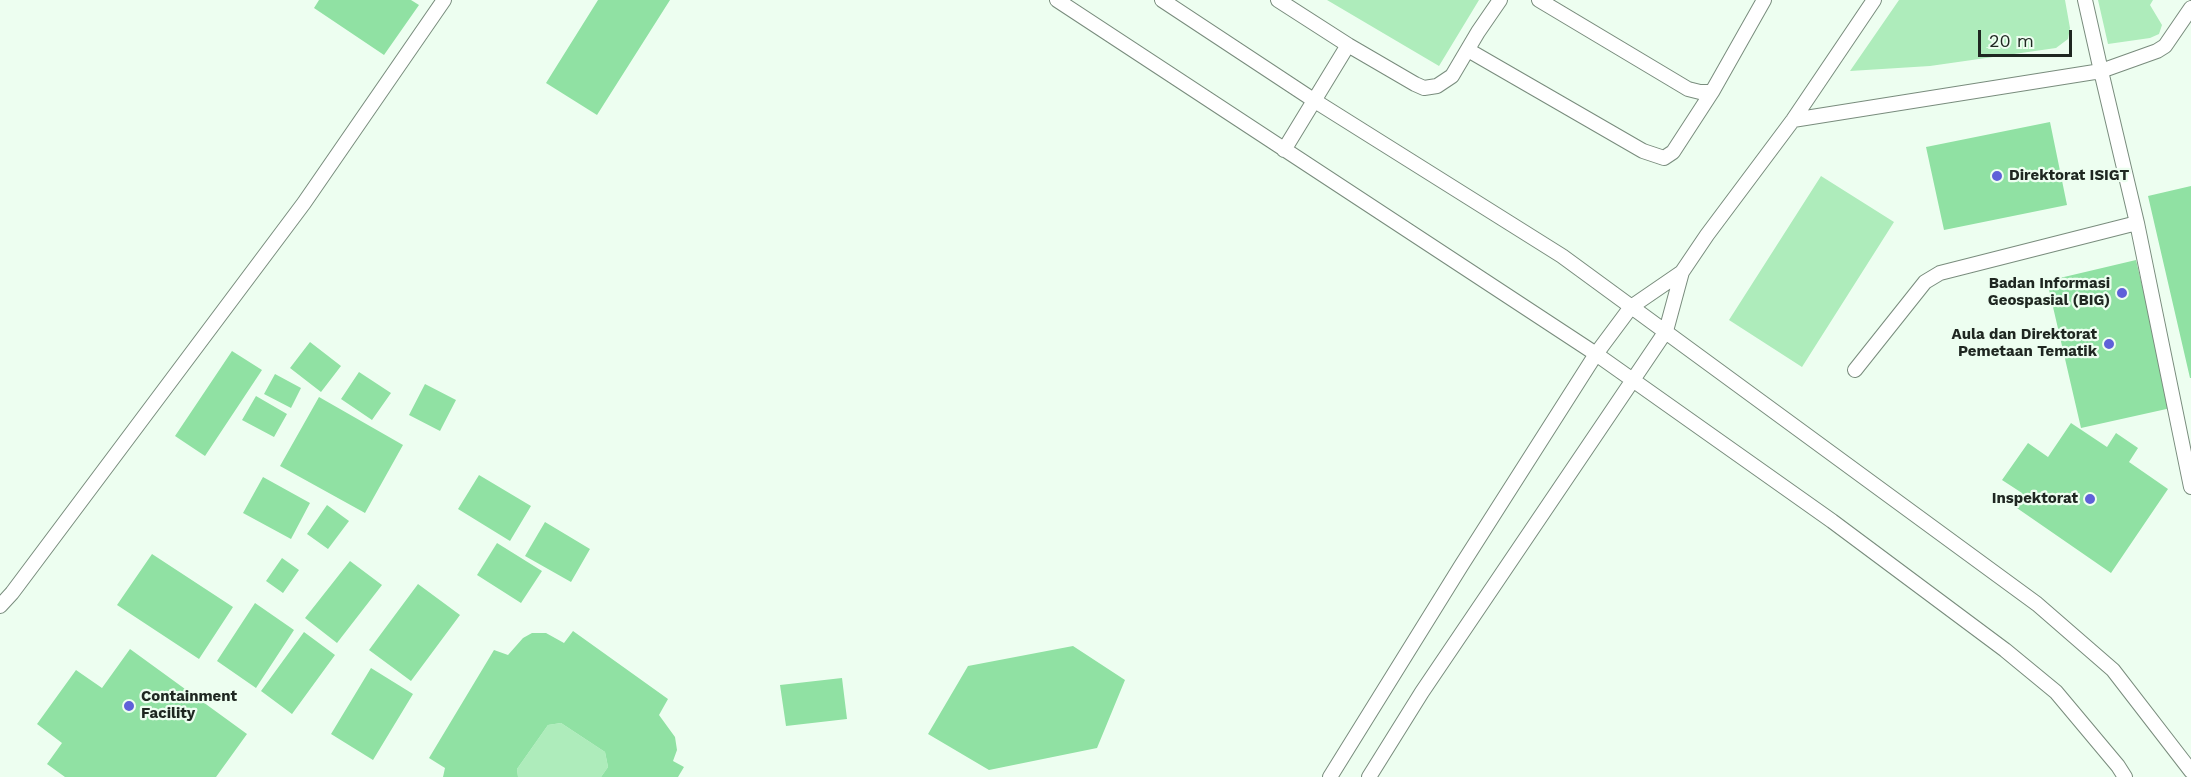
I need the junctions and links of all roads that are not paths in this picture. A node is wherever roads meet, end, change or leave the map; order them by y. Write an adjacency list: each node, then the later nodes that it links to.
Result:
1 (444, 0): 26 (lane)
2 (1057, 0): 17 (lane)
3 (1162, 0): 15 (lane)
4 (1278, 0): 11 (lane)
5 (1500, 0): 12 (lane)
6 (1539, 0): 14 (lane)
7 (1764, 0): 14 (lane)
8 (1874, 0): 16 (lane)
9 (2085, 0): 13 (lane)
10 (2191, 8): 13 (lane)
11 (1348, 45): 12 (lane); 15 (lane)
12 (1468, 50): 14 (lane)
13 (2101, 71): 16 (lane); 18 (lane)
14 (1712, 92)
15 (1315, 101): 17 (lane); 20 (lane)
16 (1793, 120): 19 (lane)
17 (1284, 150): 22 (lane)
18 (2137, 223): 23 (lane); 25 (lane)
19 (1682, 272): 20 (lane); 21 (lane)
20 (1631, 307): 21 (lane); 22 (lane)
21 (1666, 331): 24 (lane); 27 (lane)
22 (1596, 354): 24 (lane); 29 (lane)
23 (1855, 370)
24 (1633, 382): 28 (lane); 30 (lane)
25 (2191, 487)
26 (0, 606)
27 (2191, 771)
28 (2118, 773)
29 (1330, 777)
30 (1369, 777)

